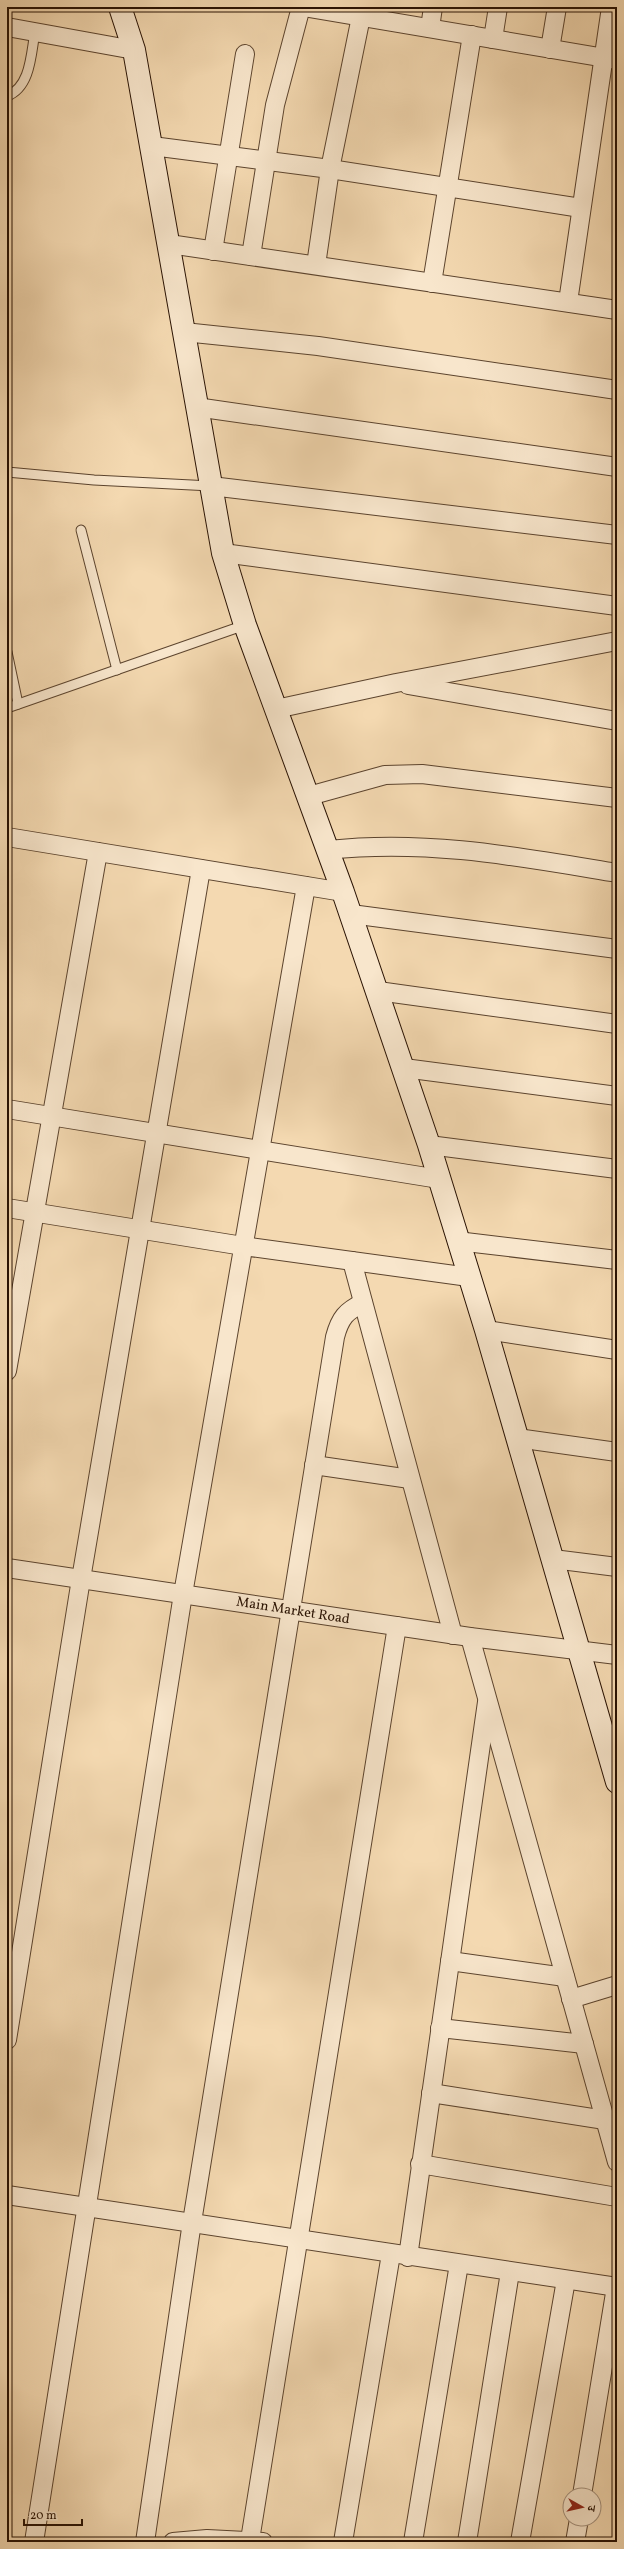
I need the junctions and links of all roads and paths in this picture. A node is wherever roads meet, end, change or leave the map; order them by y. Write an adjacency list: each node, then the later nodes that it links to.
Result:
1 (120, 7): 14 (street)
2 (302, 7): 7 (street); 20 (street)
3 (433, 7): 9 (street)
4 (498, 7): 12 (street)
5 (556, 7): 13 (street)
6 (611, 7): 16 (street)
7 (363, 12): 9 (street); 21 (street)
8 (7, 27): 10 (street)
9 (430, 28): 11 (street)
10 (35, 32): 14 (street); 17 (lane)
11 (472, 35): 12 (street); 22 (street)
12 (493, 39): 13 (street)
13 (550, 49): 16 (street)
14 (134, 50): 18 (street)
15 (245, 54): 19 (street)
16 (610, 59): 23 (street)
17 (7, 96)
18 (152, 146): 19 (street); 24 (street)
19 (229, 155): 20 (street); 25 (street)
20 (266, 159): 21 (street); 26 (street)
21 (330, 169): 22 (street); 27 (street)
22 (449, 188): 23 (street); 28 (street)
23 (581, 208): 29 (street)
24 (169, 244): 25 (street); 31 (street)
25 (213, 250): 26 (street)
26 (252, 256): 27 (street)
27 (316, 265): 28 (street)
28 (432, 283): 29 (street)
29 (568, 302): 30 (street)
30 (617, 310)
31 (184, 332): 32 (street); 33 (street)
32 (617, 390)
33 (196, 407): 34 (street); 36 (street)
34 (617, 467)
35 (7, 472): 36 (lane)
36 (211, 486): 38 (street); 39 (street)
37 (81, 530): 44 (lane)
38 (617, 535)
39 (223, 553): 40 (street); 41 (street)
40 (617, 606)
41 (245, 625): 44 (lane); 48 (street)
42 (617, 641): 45 (street)
43 (7, 652): 46 (lane)
44 (117, 670): 46 (lane)
45 (396, 683): 48 (street); 49 (street)
46 (18, 704): 47 (lane)
47 (7, 708)
48 (276, 709): 50 (street)
49 (617, 721)
50 (309, 796): 51 (street); 53 (street)
51 (617, 798)
52 (7, 837): 54 (street)
53 (328, 850): 56 (street); 58 (street)
54 (98, 852): 55 (street); 66 (street)
55 (201, 869): 57 (street); 67 (street)
56 (617, 873)
57 (306, 886): 58 (street); 69 (street)
58 (343, 892): 59 (street)
59 (351, 914): 60 (street); 61 (street)
60 (617, 949)
61 (378, 991): 62 (street); 63 (street)
62 (617, 1024)
63 (404, 1068): 64 (street); 68 (street)
64 (617, 1096)
65 (7, 1109): 66 (street)
66 (52, 1116): 67 (street); 73 (street)
67 (157, 1133): 69 (street); 74 (street)
68 (428, 1146): 70 (street); 71 (street)
69 (260, 1150): 71 (street); 76 (street)
70 (617, 1169)
71 (439, 1179): 75 (street)
72 (7, 1208): 73 (street)
73 (35, 1212): 74 (street); 83 (street)
74 (140, 1229): 76 (street); 91 (street)
75 (457, 1241): 77 (street); 79 (street)
76 (243, 1246): 78 (street); 92 (street)
77 (617, 1260)
78 (352, 1261): 79 (street); 80 (street)
79 (470, 1277): 81 (street)
80 (364, 1304): 86 (street); 87 (street)
81 (486, 1330): 82 (street); 84 (street)
82 (617, 1350)
83 (7, 1371)
84 (518, 1438): 85 (street); 88 (street)
85 (617, 1452)
86 (314, 1465): 87 (street); 93 (street)
87 (410, 1479): 95 (street)
88 (553, 1559): 89 (street); 96 (street)
89 (617, 1567)
90 (7, 1568): 91 (street, Main Market Road)
91 (81, 1579): 92 (street, Main Market Road); 105 (street)
92 (183, 1594): 93 (street, Main Market Road); 113 (street)
93 (289, 1610): 94 (street, Main Market Road); 114 (street)
94 (396, 1626): 95 (street, Main Market Road); 115 (street)
95 (461, 1636): 96 (street, Main Market Road); 98 (street)
96 (579, 1650): 97 (street, Main Market Road); 99 (street)
97 (617, 1655)
98 (487, 1702): 100 (street); 101 (street)
99 (616, 1774)
100 (450, 1961): 101 (street); 104 (street)
101 (565, 1977): 103 (street)
102 (617, 1984): 103 (street)
103 (571, 1999): 106 (street)
104 (440, 2028): 106 (street); 107 (street)
105 (7, 2040)
106 (584, 2044): 108 (street)
107 (431, 2093): 108 (street); 110 (street)
108 (605, 2120): 109 (street)
109 (617, 2162)
110 (420, 2164): 112 (street); 116 (street)
111 (7, 2195): 113 (street)
112 (617, 2196)
113 (87, 2208): 114 (street); 124 (street)
114 (192, 2222): 115 (street); 125 (street)
115 (298, 2238): 116 (street); 123 (street)
116 (400, 2256): 117 (street); 127 (street)
117 (459, 2264): 118 (street); 128 (street)
118 (510, 2272): 119 (street); 129 (street)
119 (566, 2280): 120 (street); 130 (street)
120 (617, 2287): 121 (street)
121 (583, 2487)
122 (577, 2527): 131 (street)
123 (256, 2541): 126 (street)
124 (34, 2542)
125 (145, 2542)
126 (174, 2542)
127 (343, 2542)
128 (413, 2542)
129 (467, 2542)
130 (520, 2542)
131 (575, 2542)

